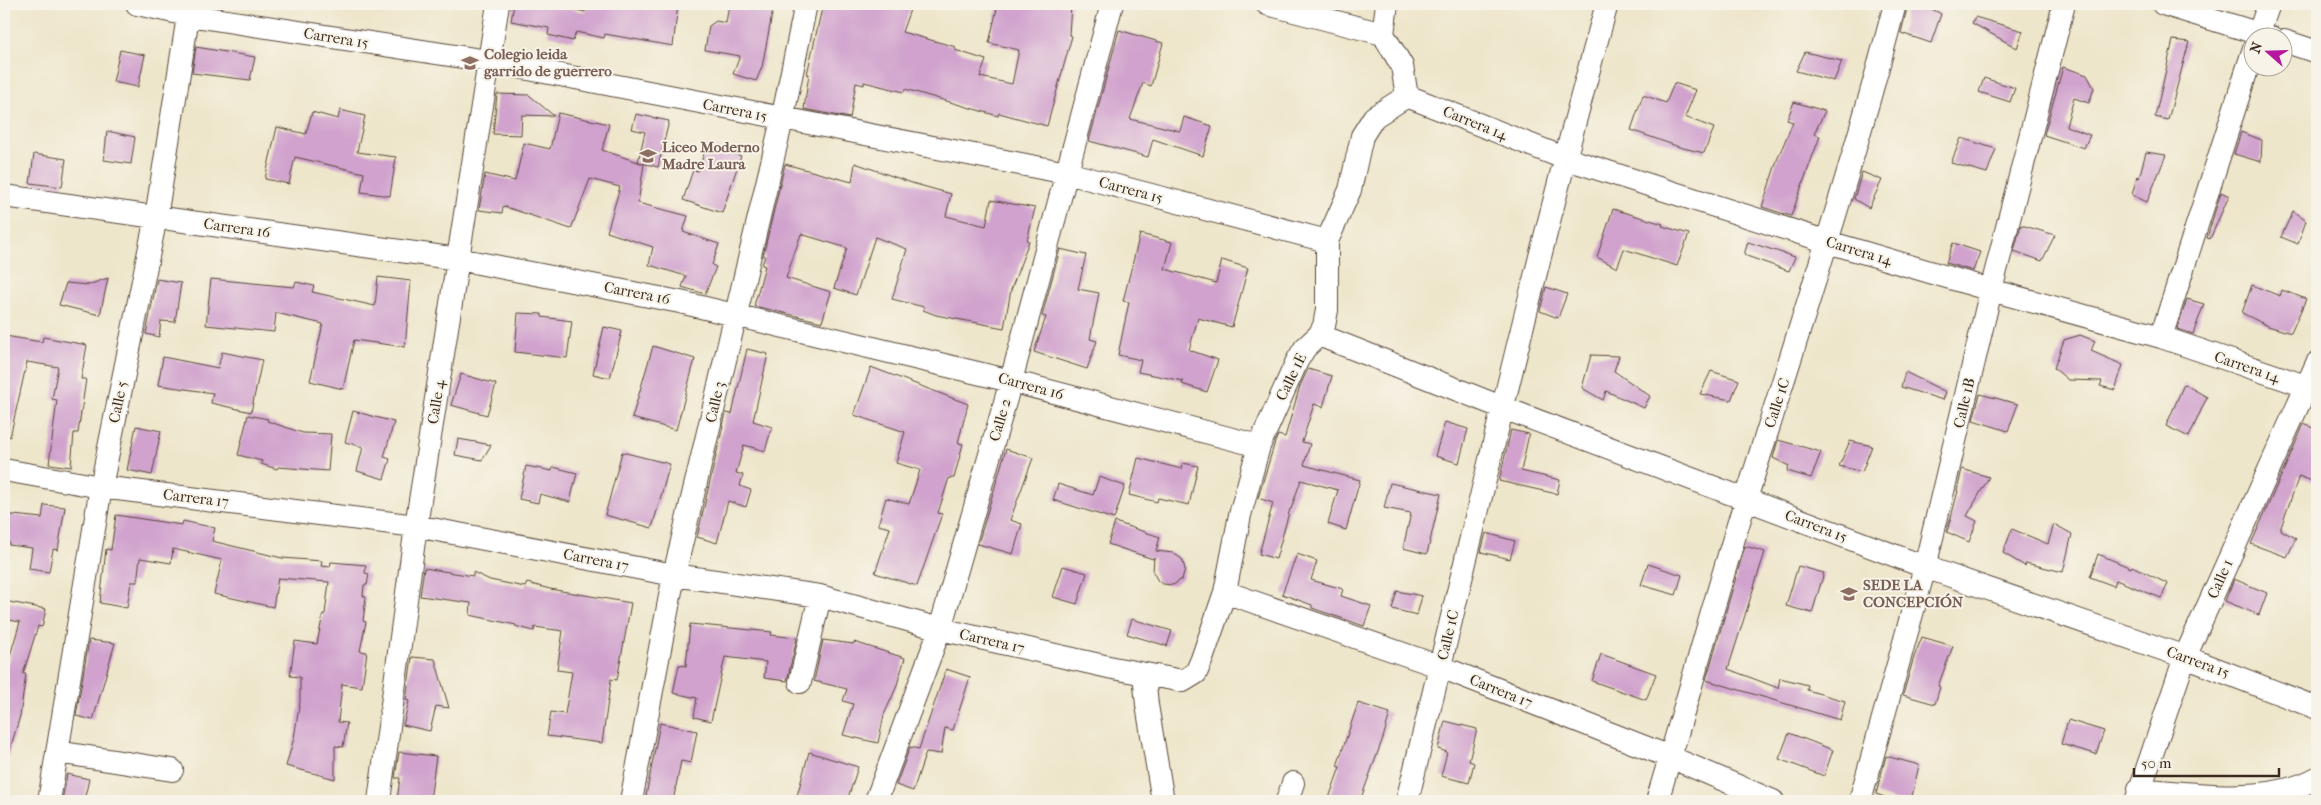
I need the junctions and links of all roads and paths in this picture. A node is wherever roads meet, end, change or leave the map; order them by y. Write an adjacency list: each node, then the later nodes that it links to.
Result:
1 (137, 4): 12 (street, Carrera 15)
2 (498, 4): 18 (street, Calle 4)
3 (806, 4): 21 (street, Calle 3)
4 (1112, 4): 23 (street, Calle 2)
5 (1267, 4): 15 (street)
6 (1387, 4): 15 (street)
7 (1607, 4): 22 (street, Calle 1C)
8 (1895, 4): 27 (street, Calle 1C)
9 (2064, 4): 29 (street, Calle 1B)
10 (2163, 4): 14 (street)
11 (2270, 4): 13 (street)
12 (189, 10): 18 (street, Carrera 15); 25 (street, Calle 5)
13 (2263, 28)
14 (2244, 33)
15 (1383, 34): 20 (street)
16 (2294, 44): 17 (street)
17 (2317, 52)
18 (488, 61): 21 (street, Carrera 15); 28 (street, Calle 4)
19 (2247, 78): 32 (street)
20 (1407, 96): 22 (street, Carrera 14); 26 (street, Calle 1E)
21 (782, 120): 23 (street, Carrera 15); 30 (street, Calle 3)
22 (1564, 158): 27 (street, Carrera 14); 36 (street, Calle 1C)
23 (1067, 174): 26 (street, Carrera 15); 34 (street, Calle 2)
24 (4, 196): 25 (street, Carrera 16)
25 (156, 217): 28 (street, Carrera 16); 39 (street, Calle 5)
26 (1327, 241): 31 (street, Calle 1E)
27 (1828, 242): 29 (street, Carrera 14); 40 (street, Calle 1C)
28 (458, 259): 30 (street, Carrera 16); 41 (street, Calle 4)
29 (1991, 290): 32 (street, Carrera 14); 42 (street, Calle 1B)
30 (735, 314): 34 (street, Carrera 16); 43 (street, Calle 3)
31 (1319, 335): 36 (street, Carrera 15); 37 (street, Calle 1E)
32 (2161, 337): 35 (street, Carrera 14)
33 (2317, 363): 35 (street, Calle 1)
34 (1012, 381): 37 (street, Carrera 16); 46 (street, Calle 2)
35 (2312, 389): 47 (street, Calle 1)
36 (1501, 407): 40 (street, Carrera 15); 48 (street, Calle 1C)
37 (1259, 446): 44 (street, Calle 1E)
38 (4, 470): 39 (street, Carrera 17)
39 (101, 487): 41 (street, Carrera 17); 53 (street, Calle 5)
40 (1746, 499): 42 (street, Carrera 15); 54 (street, Calle 1C)
41 (416, 526): 43 (street, Carrera 17); 59 (street, Calle 4)
42 (1925, 567): 47 (street, Carrera 15); 66 (street, Calle 1B)
43 (674, 575): 45 (street, Carrera 17); 60 (street, Calle 3)
44 (1225, 592): 48 (street, Carrera 17); 50 (street, Calle 1E)
45 (820, 596): 46 (street, Carrera 17); 51 (street)
46 (940, 629): 49 (street, Carrera 17); 61 (street, Calle 2)
47 (2185, 657): 52 (street, Carrera 15); 57 (street, Calle 1)
48 (1441, 667): 54 (street, Carrera 17); 63 (street, Calle 1C)
49 (1144, 674): 50 (street, Carrera 17); 62 (street)
50 (1183, 681)
51 (800, 682)
52 (2317, 708)
53 (57, 752): 55 (street); 58 (street, Calle 5)
54 (1670, 758): 64 (street, Calle 1C); 65 (street, Carrera 17)
55 (172, 770)
56 (2317, 778): 57 (street)
57 (2138, 795)
58 (49, 801)
59 (379, 801)
60 (631, 801)
61 (876, 801)
62 (1164, 801)
63 (1408, 801)
64 (1657, 801)
65 (1773, 801)
66 (1860, 801)

